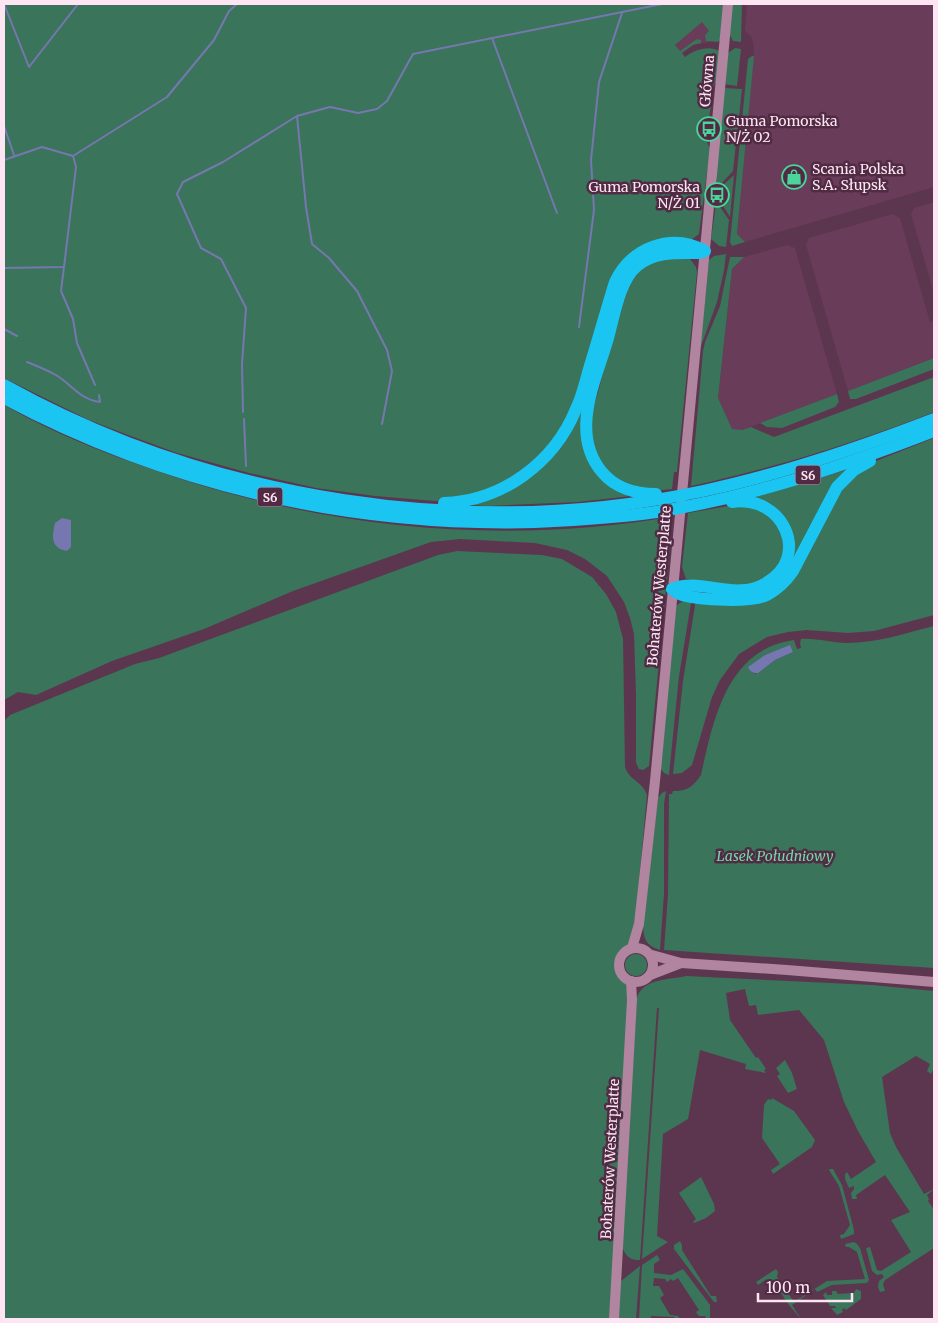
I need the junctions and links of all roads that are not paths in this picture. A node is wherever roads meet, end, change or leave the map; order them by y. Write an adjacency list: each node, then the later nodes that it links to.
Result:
1 (728, 4): 2 (main road, Główna)
2 (705, 251): 8 (highway); 9 (highway); 11 (main road, Bohaterów Westerplatte)
3 (4, 385): 9 (highway, S6)
4 (4, 398): 10 (highway, S6)
5 (934, 418): 8 (highway, S6)
6 (934, 431): 7 (highway, S6)
7 (922, 436): 10 (highway, S6); 11 (highway)
8 (701, 491): 9 (highway, S6)
9 (387, 505)
10 (692, 506): 11 (highway)
11 (672, 589): 12 (main road, Bohaterów Westerplatte)
12 (639, 924): 13 (main road, Bohaterów Westerplatte); 14 (main road, Bohaterów Westerplatte)
13 (632, 948): 14 (main road); 17 (main road)
14 (648, 952): 15 (main road); 16 (main road)
15 (681, 964): 16 (main road); 18 (main road)
16 (650, 975): 17 (main road)
17 (634, 982): 19 (main road, Bohaterów Westerplatte)
18 (934, 982)
19 (614, 1319)

